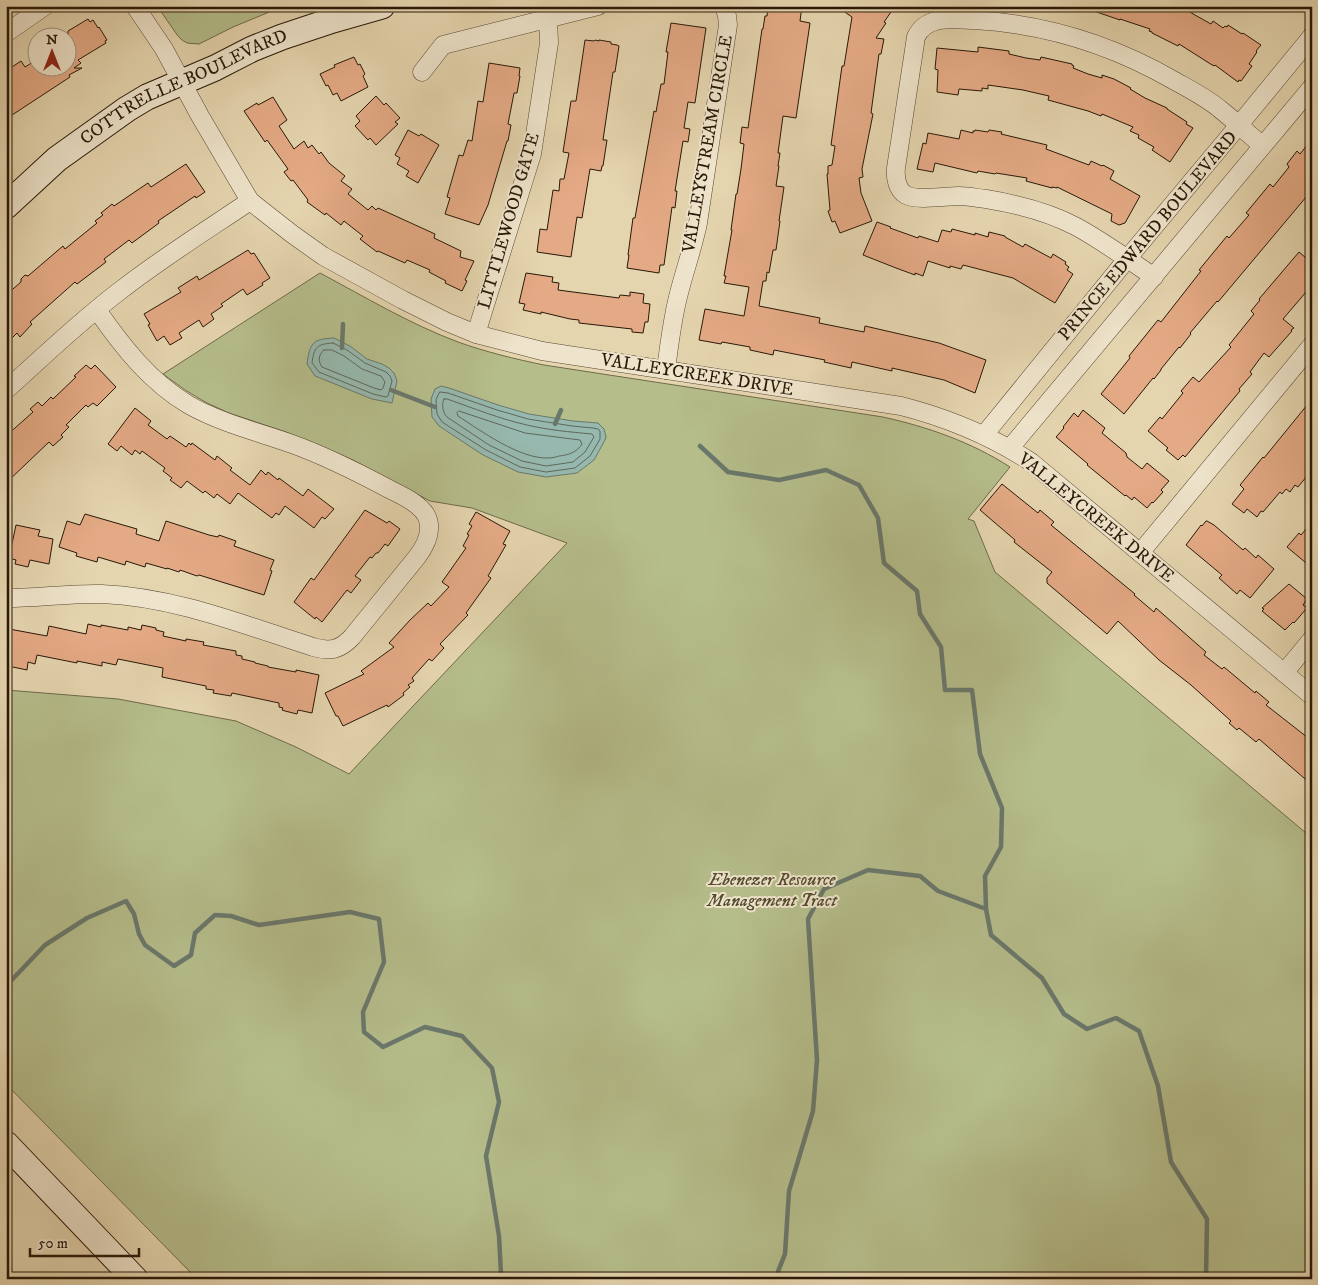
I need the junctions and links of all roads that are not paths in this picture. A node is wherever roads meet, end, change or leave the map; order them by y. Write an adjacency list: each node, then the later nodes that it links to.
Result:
1 (45, 6): 7 (street)
2 (135, 6): 10 (street, VALLEYCREEK DRIVE)
3 (382, 6): 10 (main road, COTTRELLE BOULEVARD)
4 (598, 6): 6 (street)
5 (724, 6): 21 (street, VALLEYSTREAM CIRCLE)
6 (548, 19): 9 (street); 19 (street, LITTLEWOOD GATE)
7 (6, 33)
8 (1312, 36): 12 (street, PRINCE EDWARD BOULEVARD)
9 (422, 72)
10 (182, 82): 14 (street, VALLEYCREEK DRIVE); 15 (main road, COTTRELLE BOULEVARD)
11 (1312, 86): 13 (street, PRINCE EDWARD BOULEVARD)
12 (1239, 125): 13 (street); 16 (street, PRINCE EDWARD BOULEVARD); 16 (street)
13 (1262, 145): 17 (street, PRINCE EDWARD BOULEVARD)
14 (250, 202): 18 (street); 19 (street, VALLEYCREEK DRIVE)
15 (6, 206)
16 (1127, 258): 17 (street); 23 (street, PRINCE EDWARD BOULEVARD)
17 (1154, 277): 24 (street, PRINCE EDWARD BOULEVARD)
18 (96, 310): 22 (street); 26 (street)
19 (476, 334): 21 (street, VALLEYCREEK DRIVE)
20 (1312, 345): 25 (street)
21 (666, 370): 23 (street, VALLEYCREEK DRIVE)
22 (6, 390)
23 (984, 435): 24 (street, VALLEYCREEK DRIVE)
24 (1010, 448): 25 (street, VALLEYCREEK DRIVE)
25 (1140, 553): 28 (street, VALLEYCREEK DRIVE)
26 (6, 598)
27 (1312, 639): 28 (street)
28 (1284, 673): 29 (street, VALLEYCREEK DRIVE)
29 (1312, 696)
30 (6, 1144): 31 (main road)
31 (135, 1279)

